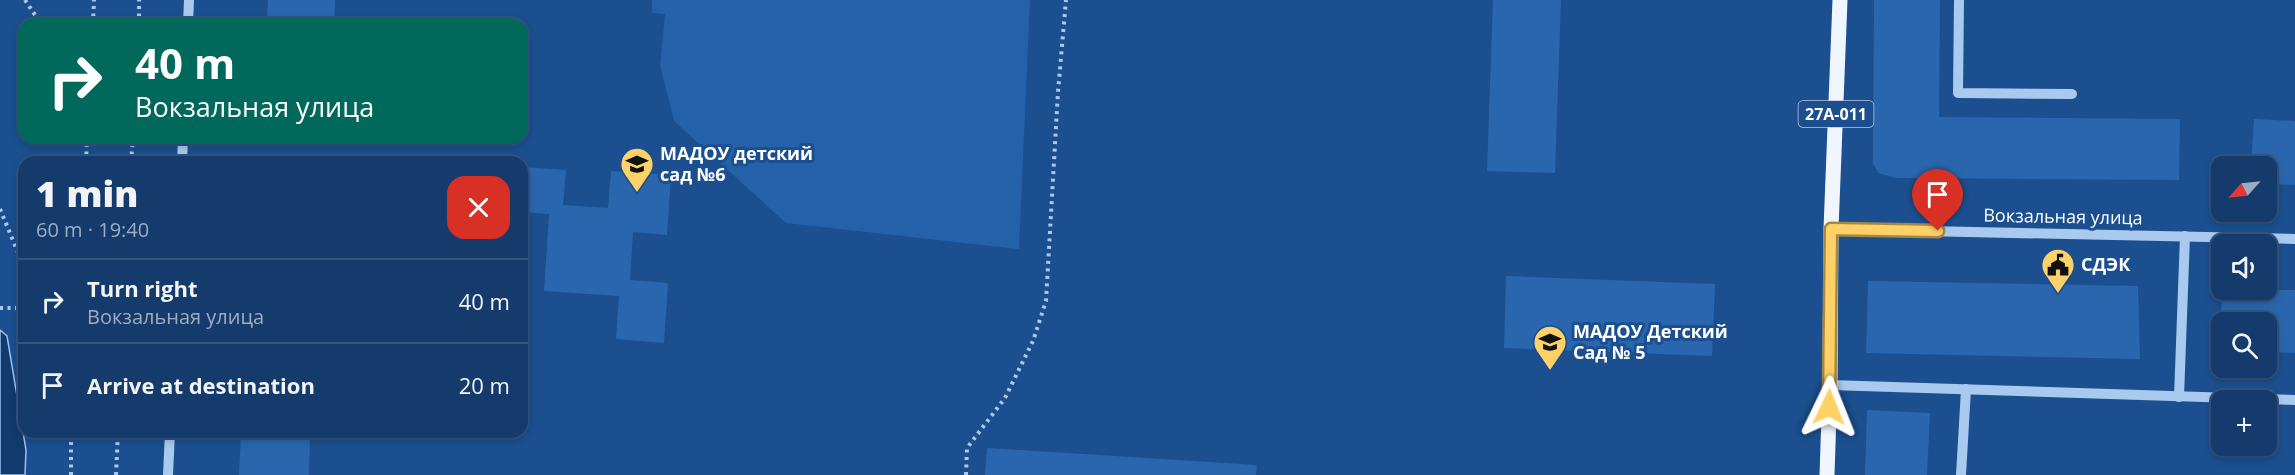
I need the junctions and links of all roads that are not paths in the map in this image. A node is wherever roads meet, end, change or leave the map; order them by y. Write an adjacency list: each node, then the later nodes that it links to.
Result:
1 (189, 0): 4 (street)
2 (1840, 0): 6 (main road, 27А-011)
3 (1959, 0): 5 (street)
4 (188, 18)
5 (2072, 94)
6 (1831, 229): 7 (street, Вокзальная улица); 9 (main road, 27А-011)
7 (2185, 236): 8 (street, Вокзальная улица); 11 (street)
8 (2295, 238)
9 (1830, 385): 10 (street); 15 (main road, 27А-011)
10 (1966, 389): 11 (street); 16 (street)
11 (2179, 397): 12 (street)
12 (2295, 400)
13 (170, 438): 14 (street)
14 (168, 475)
15 (1827, 475)
16 (1961, 475)

